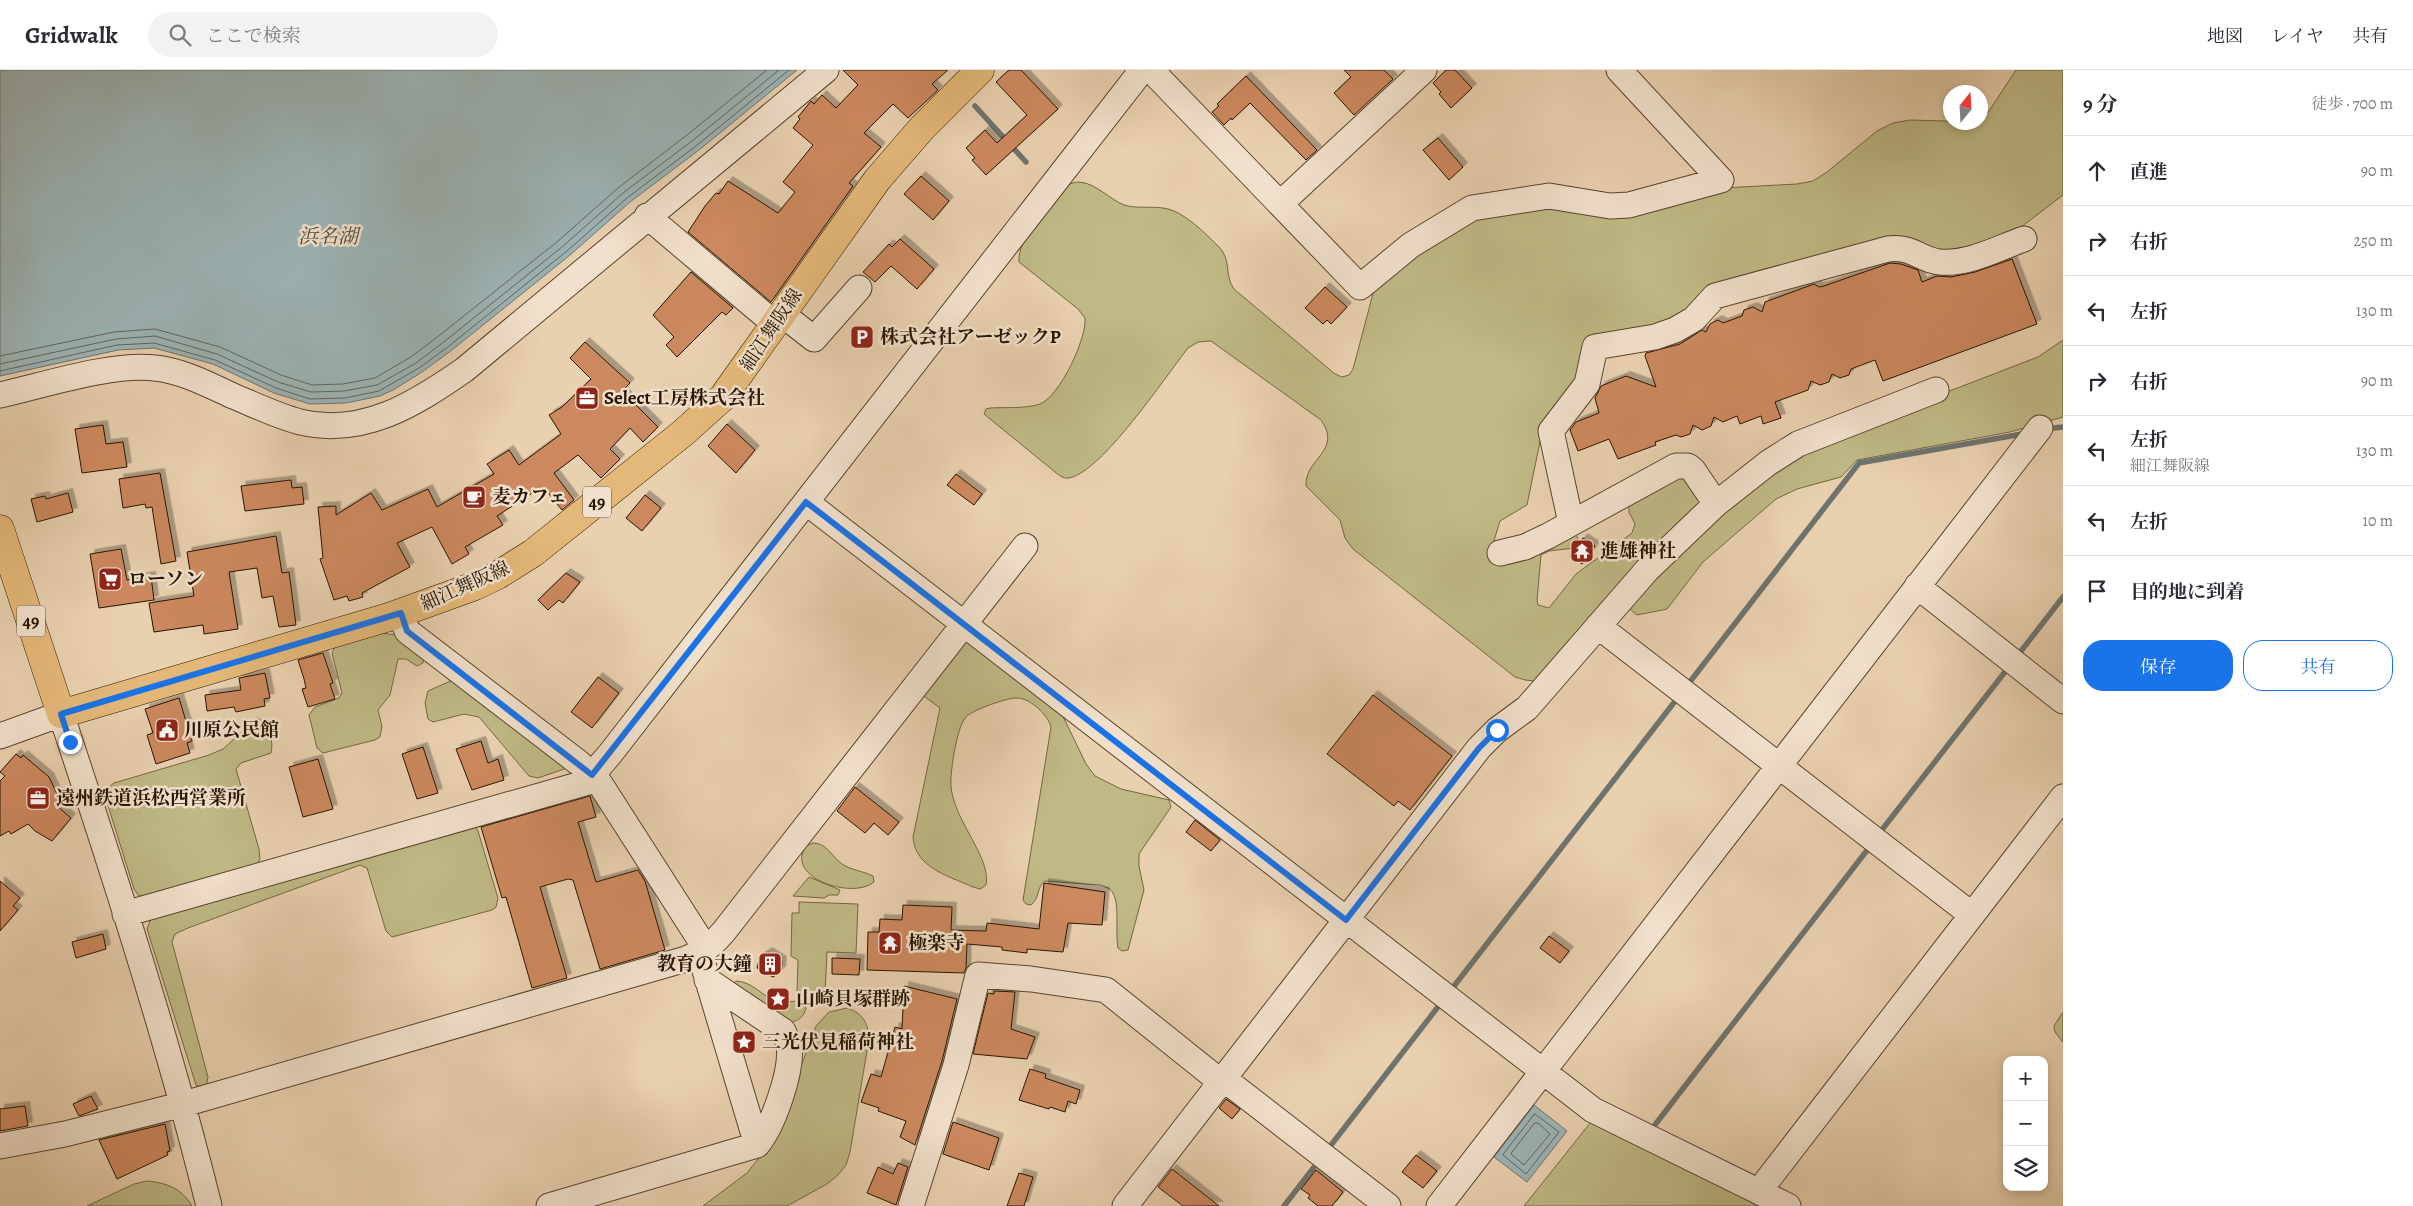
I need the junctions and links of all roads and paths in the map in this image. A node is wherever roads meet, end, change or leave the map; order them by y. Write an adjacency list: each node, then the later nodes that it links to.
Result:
1 (826, 70): 8 (street)
2 (980, 70): 11 (main road, 細江舞阪線 / 49)
3 (1142, 70): 15 (street)
4 (1151, 70): 7 (street)
5 (1424, 70): 7 (street)
6 (1619, 70): 7 (street)
7 (1280, 204)
8 (647, 216): 11 (street); 13 (street)
9 (2024, 239): 17 (street)
10 (859, 288): 11 (street)
11 (779, 319): 22 (main road, 細江舞阪線 / 49)
12 (1936, 390): 16 (street)
13 (0, 395)
14 (2040, 428): 21 (street)
15 (806, 502): 23 (street); 29 (street)
16 (1716, 504): 17 (street); 24 (street)
17 (1571, 523): 20 (street)
18 (0, 529): 26 (main road, 49)
19 (1025, 546): 23 (street)
20 (1500, 553)
21 (1917, 586): 25 (street); 28 (street)
22 (401, 613): 26 (main road, 細江舞阪線 / 49); 29 (street)
23 (964, 624): 33 (street); 34 (street)
24 (1598, 626): 28 (street); 33 (street)
25 (2063, 701)
26 (61, 714): 27 (street); 31 (street)
27 (0, 736)
28 (1779, 766): 32 (street); 36 (street)
29 (592, 775): 31 (street); 34 (street)
30 (2063, 797): 32 (street)
31 (125, 914): 38 (street)
32 (1972, 915): 41 (street)
33 (1346, 920): 36 (street); 37 (street)
34 (703, 951): 35 (street); 38 (street)
35 (708, 980): 39 (street); 39 (street)
36 (1543, 1072): 41 (street); 47 (street)
37 (1222, 1080): 44 (street); 45 (street); 46 (street)
38 (184, 1104): 40 (street); 42 (street)
39 (757, 1145): 43 (street)
40 (0, 1146)
41 (1761, 1192): 48 (street)
42 (209, 1206)
43 (549, 1206)
44 (911, 1206)
45 (1125, 1206)
46 (1388, 1206)
47 (1439, 1206)
48 (1788, 1206)

